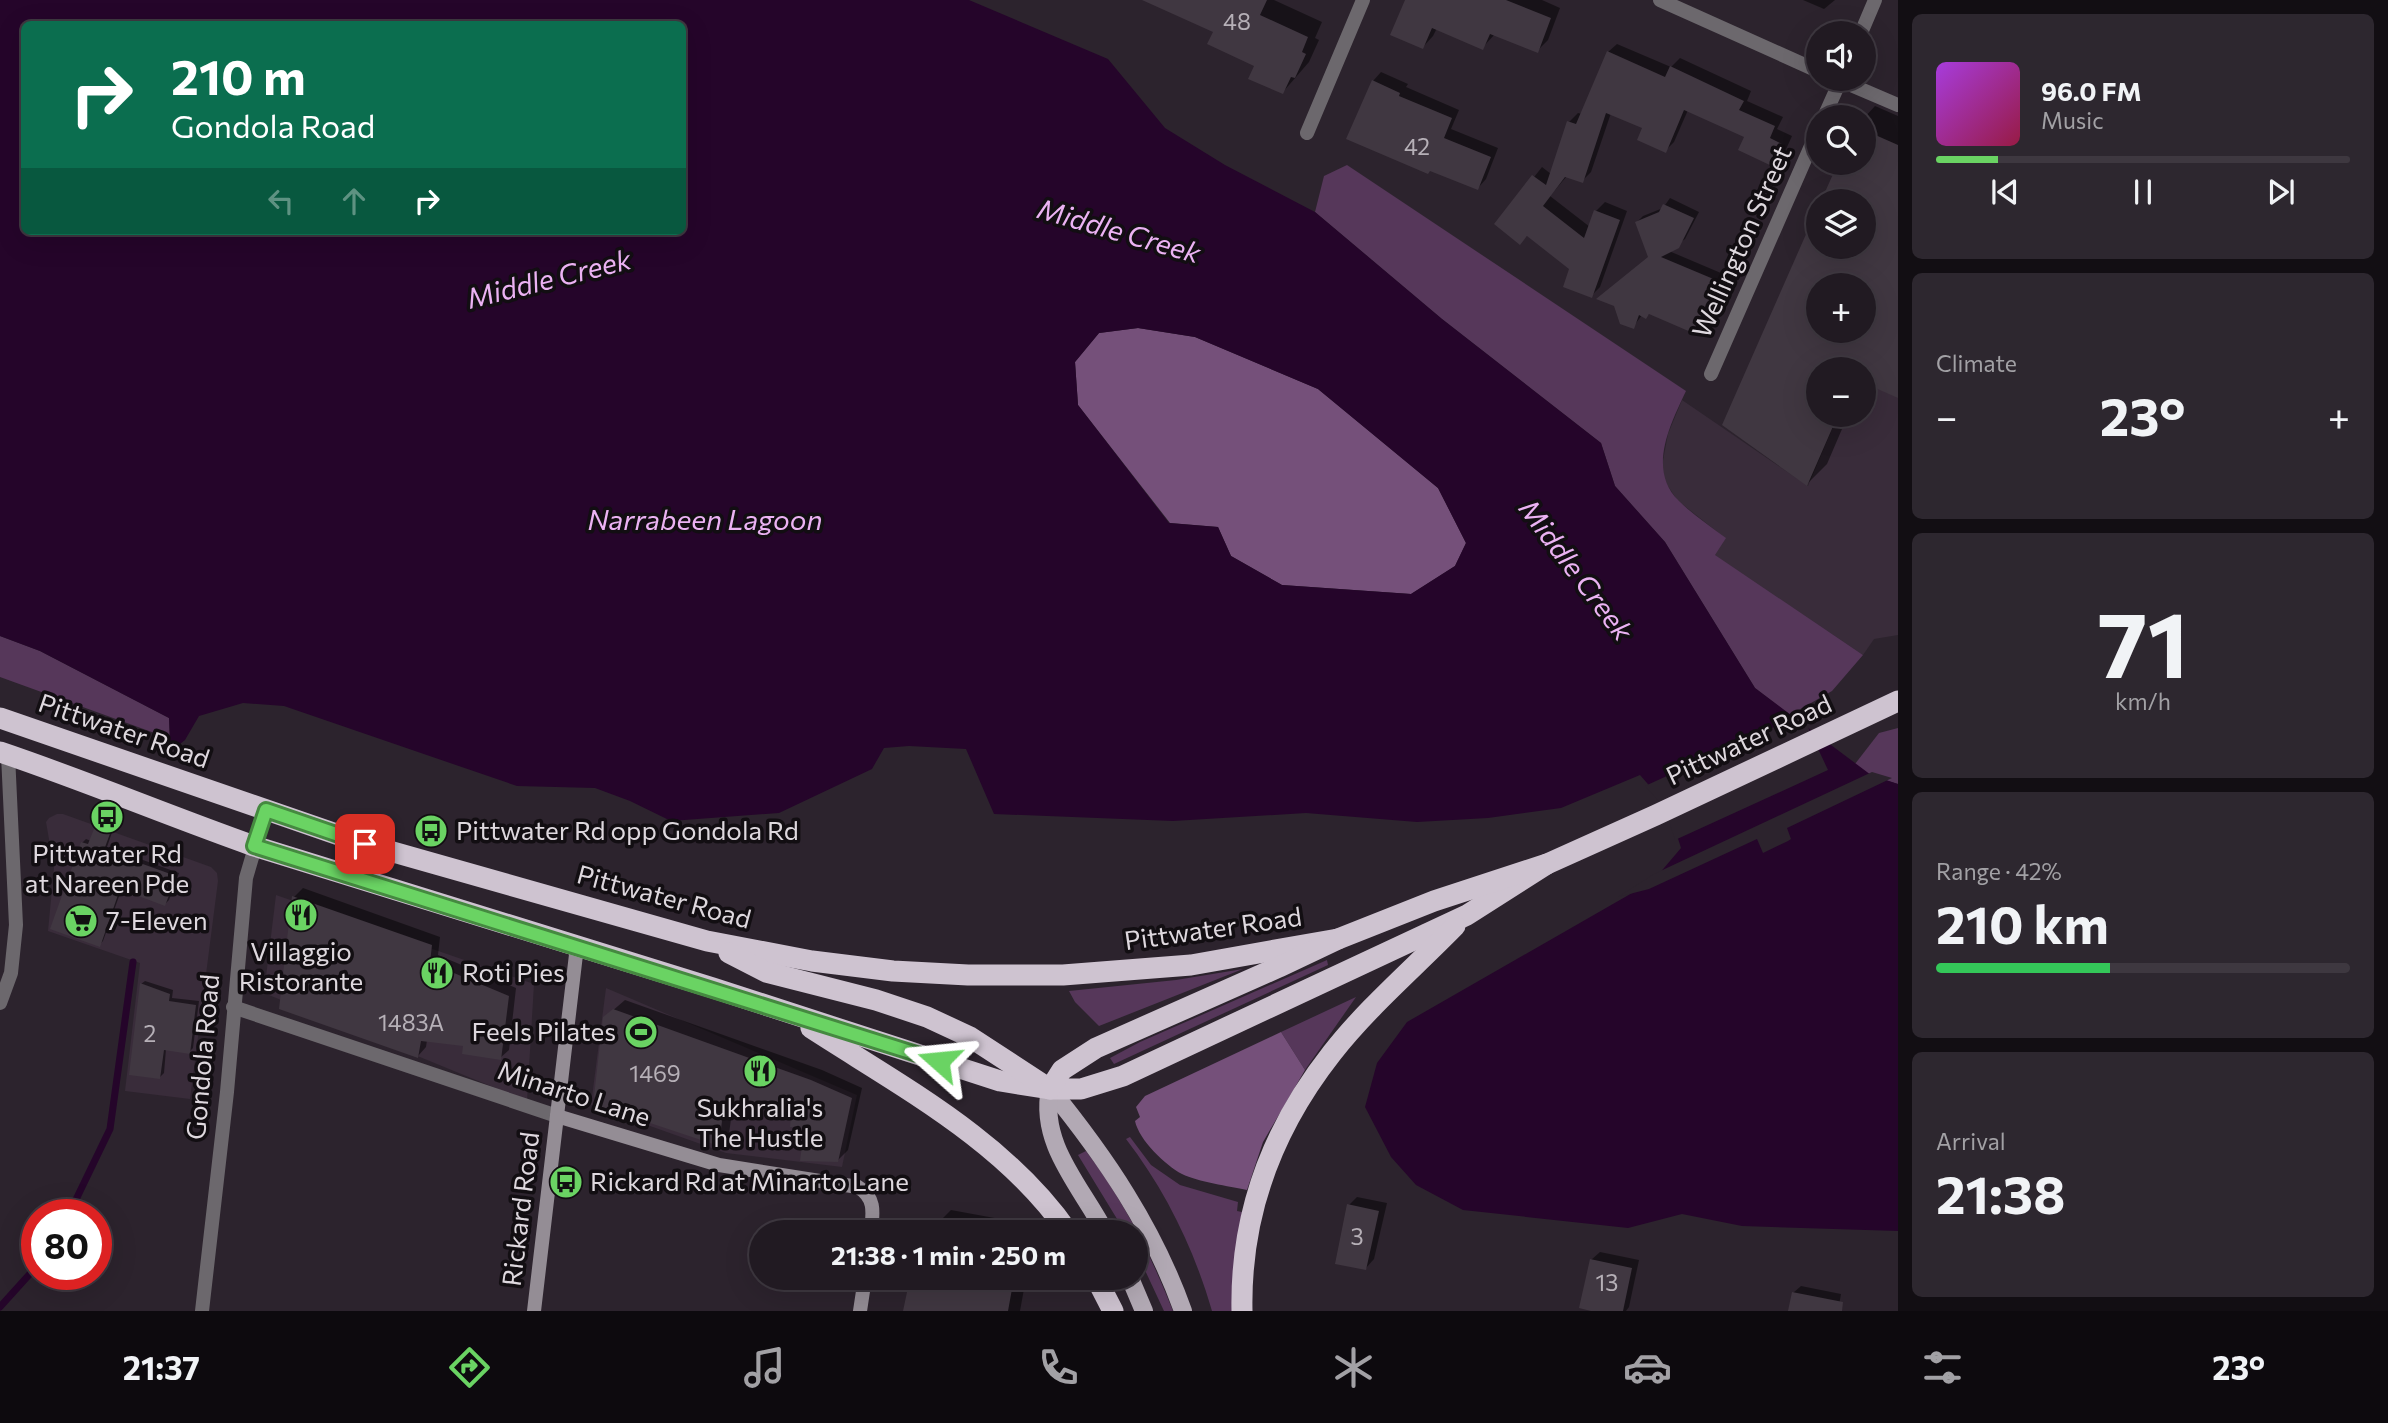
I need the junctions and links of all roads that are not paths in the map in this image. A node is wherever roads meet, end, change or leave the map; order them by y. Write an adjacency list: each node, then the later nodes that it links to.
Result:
1 (1363, 0): 8 (street)
2 (1660, 0): 5 (street)
3 (1875, 0): 4 (street)
4 (1866, 21)
5 (1806, 66)
6 (1865, 91): 7 (street)
7 (1898, 106)
8 (1307, 133)
9 (1806, 157): 10 (street, Wellington Street)
10 (1711, 374)
11 (1898, 701): 16 (highway, Pittwater Road)
12 (0, 718): 14 (highway, Pittwater Road)
13 (4, 753): 15 (highway, Pittwater Road); 21 (street)
14 (266, 810): 15 (street, Gondola Road); 19 (highway, Pittwater Road)
15 (254, 846): 20 (highway, Pittwater Road); 22 (street, Gondola Road)
16 (1547, 863): 17 (highway, Pittwater Road); 18 (highway, Pittwater Road)
17 (1467, 915): 24 (highway, Pittwater Road); 38 (highway)
18 (1338, 939): 19 (highway, Pittwater Road); 24 (highway, Pittwater Road)
19 (707, 941): 24 (highway)
20 (577, 946): 23 (highway, Pittwater Road); 25 (street, Rickard Road)
21 (0, 1003)
22 (233, 1007): 25 (street, Minarto Lane); 32 (street, Gondola Road)
23 (791, 1014): 24 (highway, Pittwater Road); 27 (highway)
24 (1050, 1089): 28 (main road); 37 (main road)
25 (557, 1116): 26 (street, Minarto Lane); 33 (street, Rickard Road)
26 (872, 1220)
27 (1058, 1220)
28 (1098, 1220)
29 (863, 1290): 34 (street)
30 (1102, 1290): 35 (highway)
31 (1135, 1290): 36 (main road)
32 (202, 1311)
33 (534, 1311)
34 (860, 1311)
35 (1113, 1311)
36 (1144, 1311)
37 (1183, 1311)
38 (1242, 1311)

